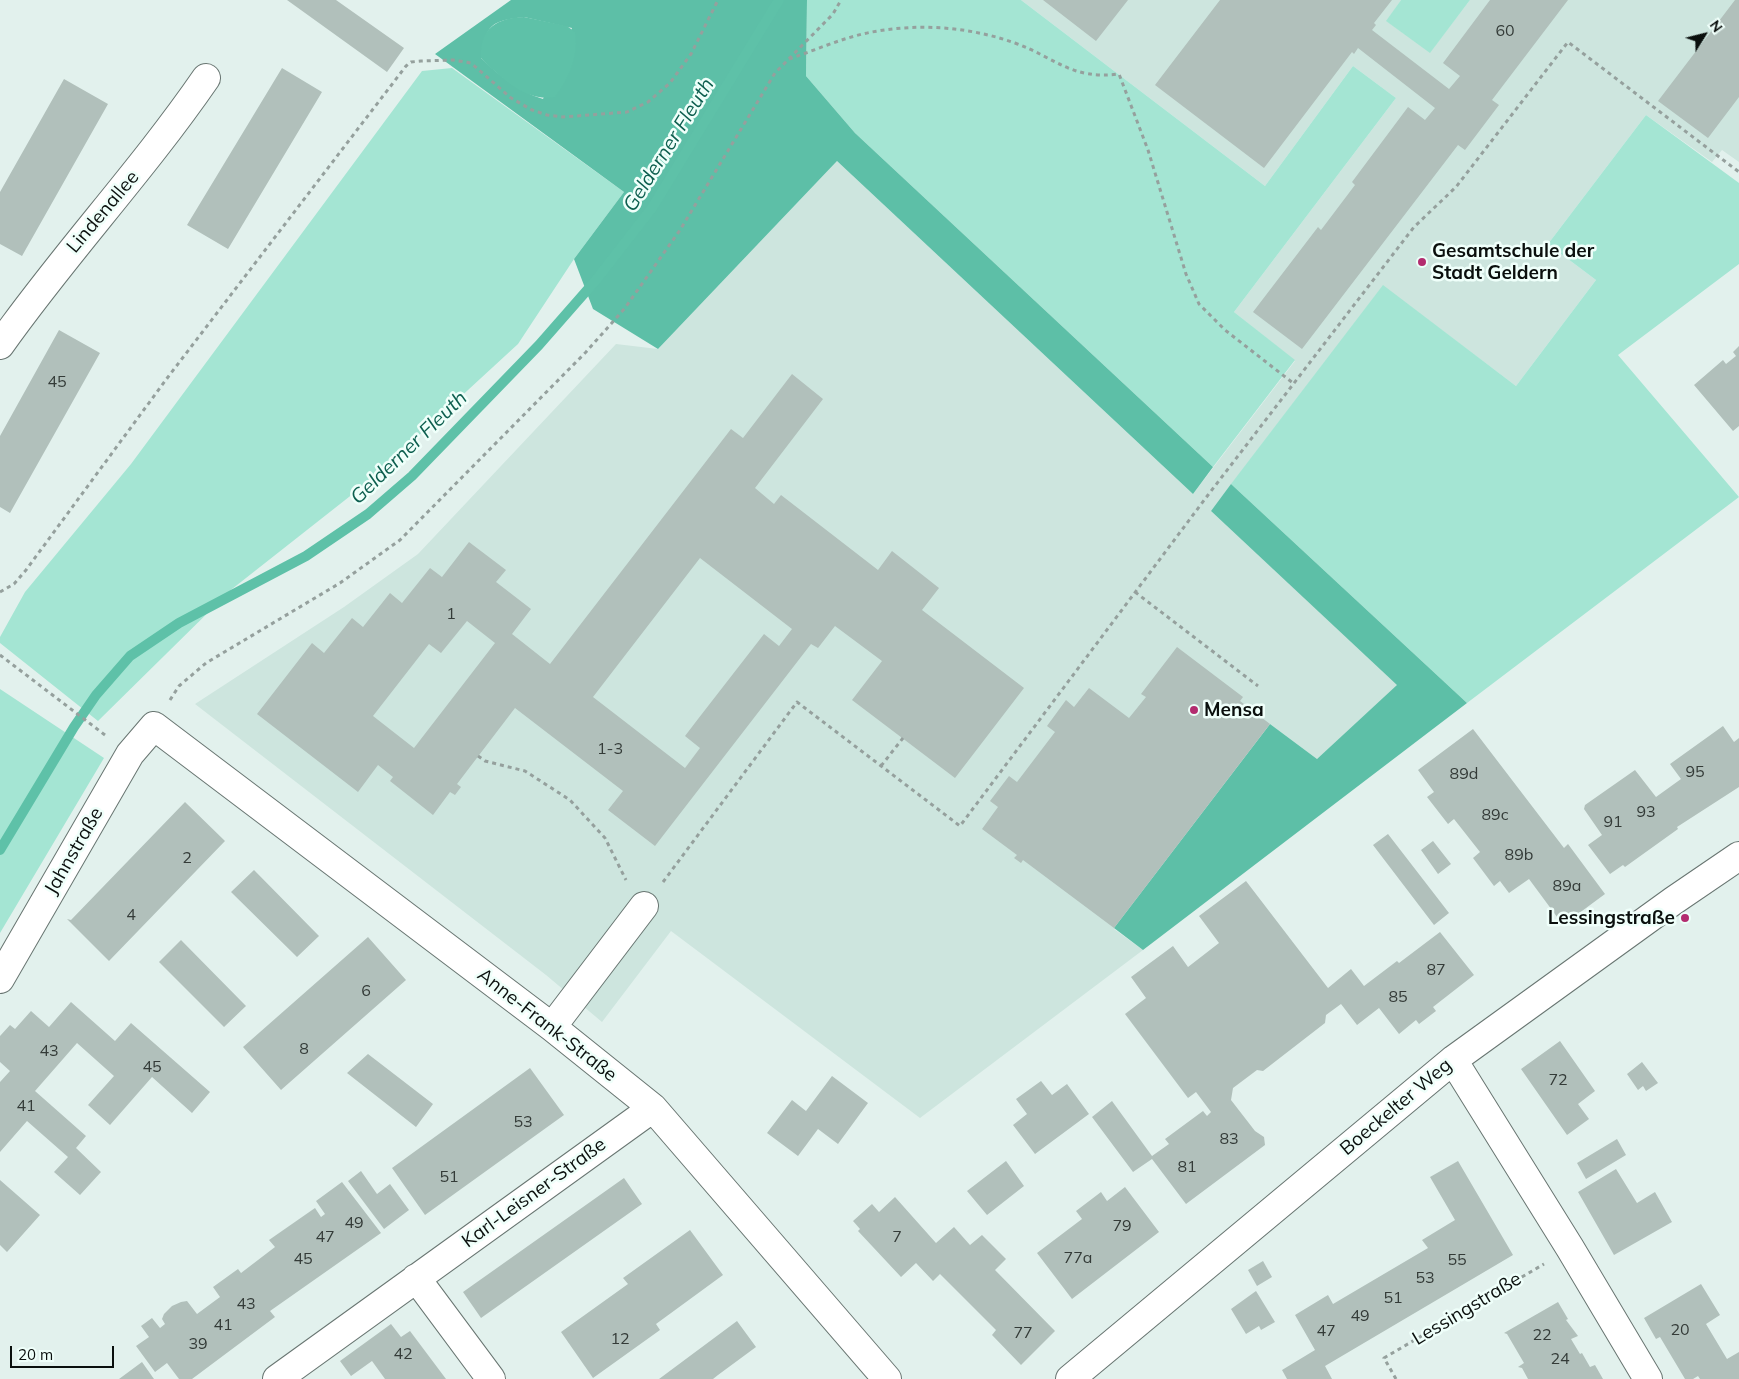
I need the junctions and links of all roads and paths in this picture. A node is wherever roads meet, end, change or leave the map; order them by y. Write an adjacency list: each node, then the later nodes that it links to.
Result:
1 (718, 0): 8 (path)
2 (841, 0): 3 (path)
3 (788, 59): 7 (path); 12 (path)
4 (206, 78): 6 (street, Lindenallee)
5 (1739, 172): 7 (path)
6 (0, 345)
7 (1293, 383): 9 (path)
8 (0, 592)
9 (1136, 592): 11 (path); 16 (path)
10 (0, 655): 13 (path)
11 (1258, 686)
12 (154, 726): 19 (street, Jahnstraße); 20 (street, Anne-Frank-Straße)
13 (109, 738)
14 (903, 738): 16 (path)
15 (478, 756): 18 (path)
16 (881, 766): 18 (path)
17 (1739, 856): 21 (street, Boeckelter Weg)
18 (646, 903): 20 (street)
19 (0, 979)
20 (552, 1027): 22 (street, Anne-Frank-Straße)
21 (1453, 1060): 23 (street); 28 (street, Boeckelter Weg)
22 (653, 1108): 24 (street, Karl-Leisner-Straße); 27 (street, Anne-Frank-Straße)
23 (1570, 1248): 29 (path, Lessingstraße); 30 (street)
24 (416, 1278): 25 (street, Karl-Leisner-Straße); 26 (street)
25 (278, 1379)
26 (490, 1379)
27 (887, 1379)
28 (1070, 1379)
29 (1396, 1379)
30 (1648, 1379)

